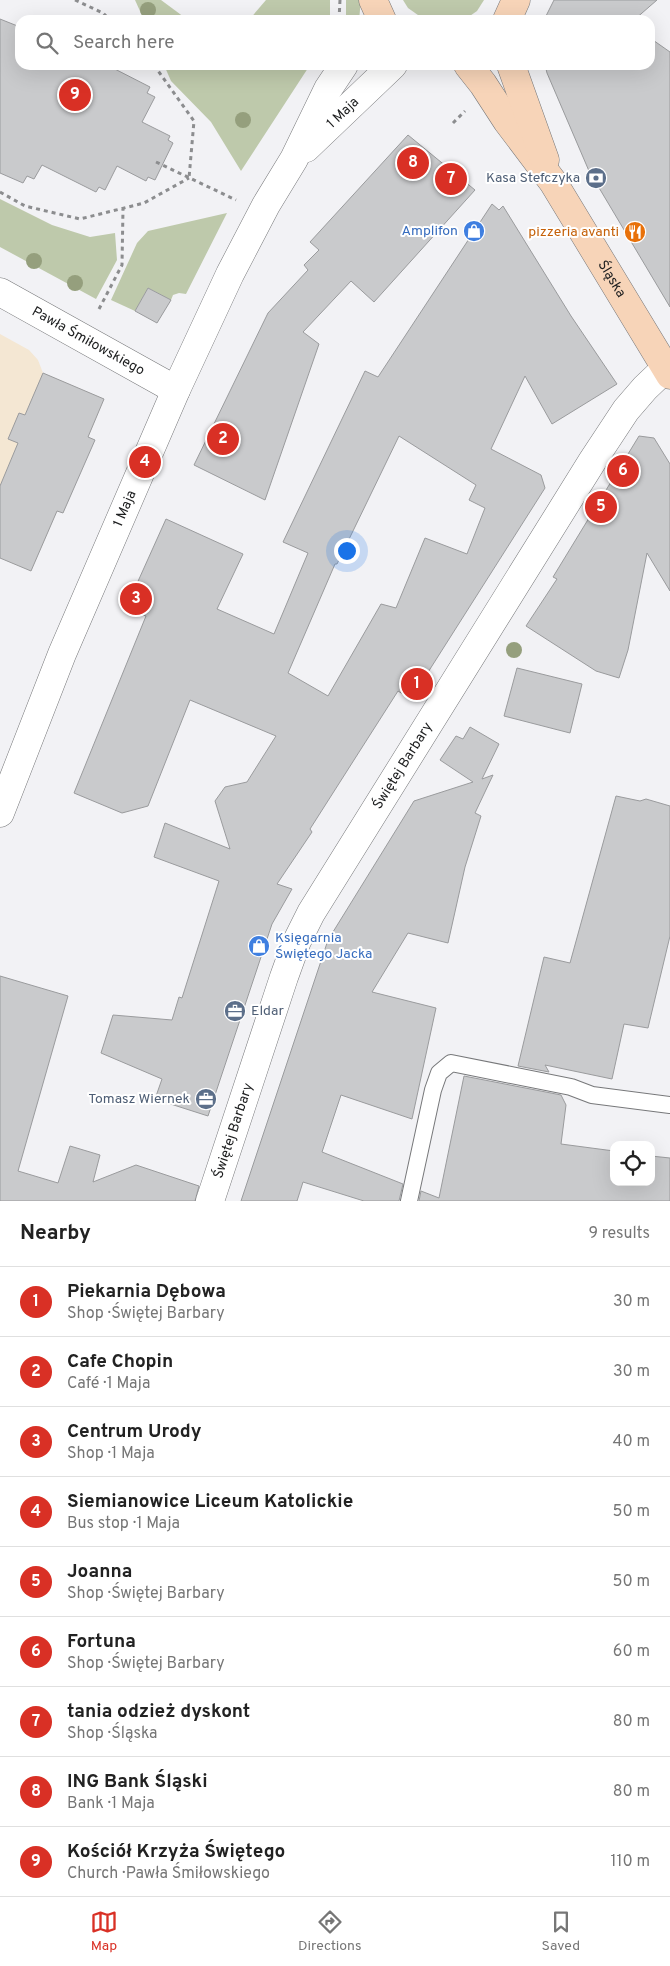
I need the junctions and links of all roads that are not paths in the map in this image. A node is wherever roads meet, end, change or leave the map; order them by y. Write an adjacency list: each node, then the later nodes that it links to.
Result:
1 (516, 0): 2 (street)
2 (509, 15)
3 (341, 70): 7 (street, 1 Maja)
4 (388, 70): 7 (street, 1 Maja)
5 (471, 70): 8 (street, Śląska)
6 (513, 70): 8 (street, Śląska)
7 (294, 159): 11 (street, 1 Maja)
8 (552, 182): 10 (street, Śląska)
9 (0, 292): 11 (street, Pawła Śmiłowskiego)
10 (668, 372): 14 (street, Świętej Barbary)
11 (176, 390): 12 (street, 1 Maja)
12 (0, 813)
13 (670, 1105): 15 (lane)
14 (210, 1201)
15 (409, 1201)

